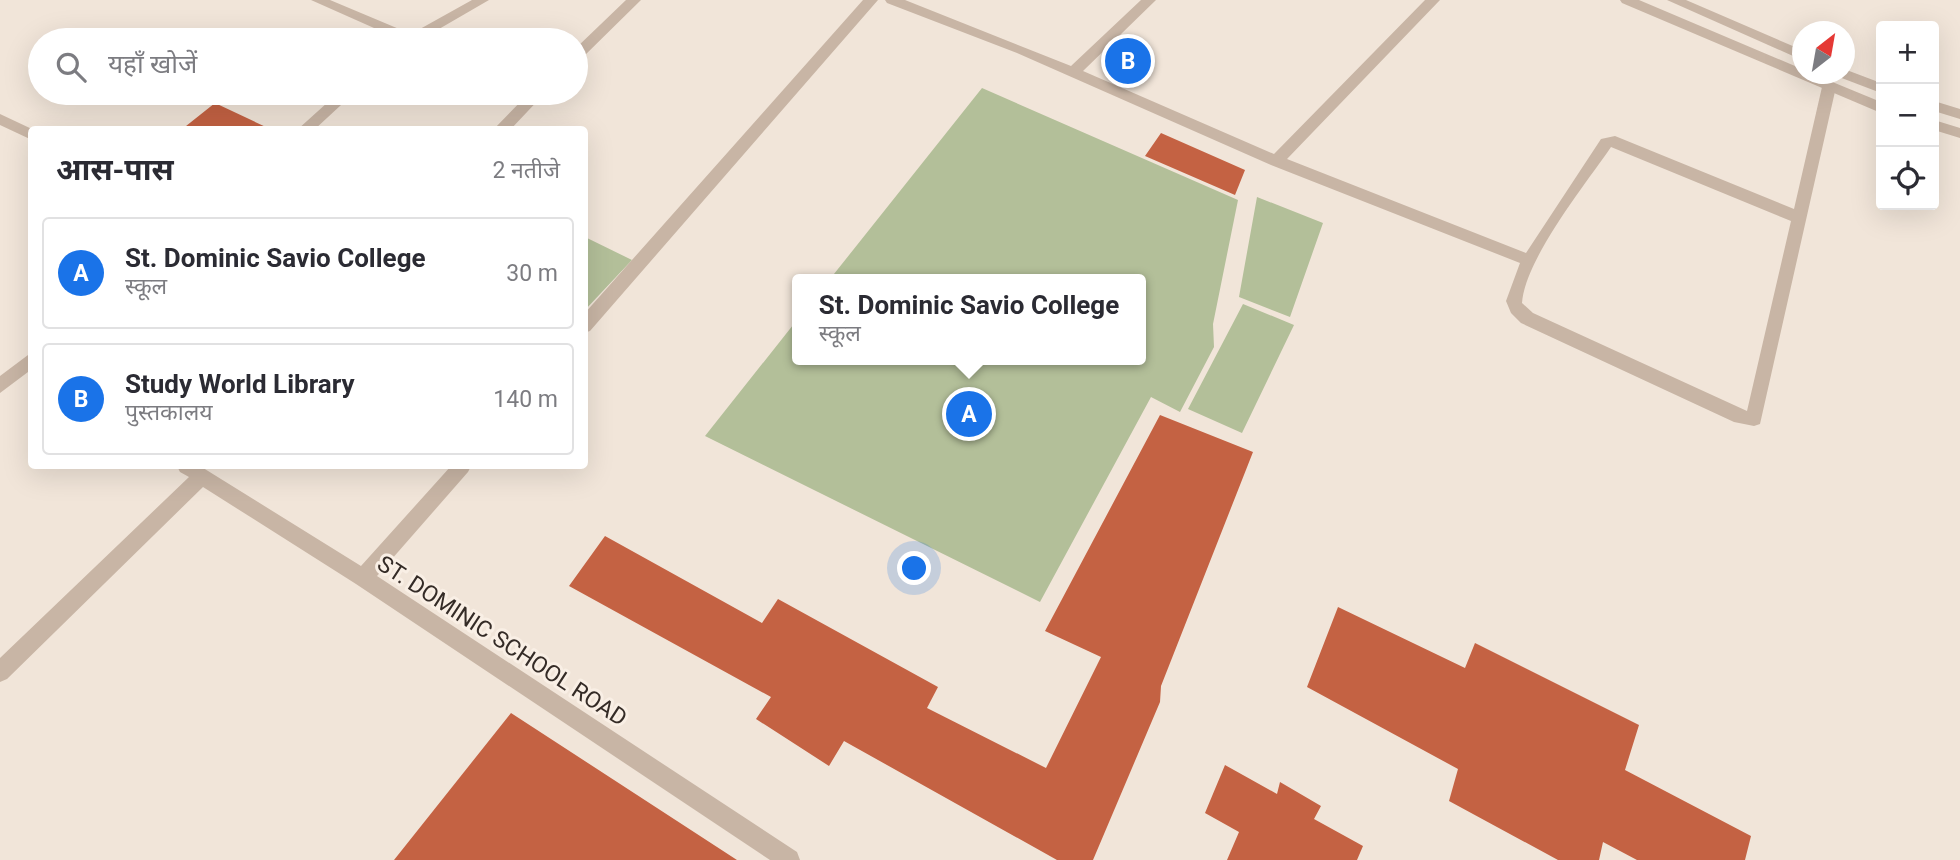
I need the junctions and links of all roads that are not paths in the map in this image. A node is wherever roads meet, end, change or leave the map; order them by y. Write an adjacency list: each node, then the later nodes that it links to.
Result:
1 (318, 0): 10 (street)
2 (482, 0): 11 (street)
3 (634, 0): 12 (street)
4 (872, 0): 32 (street)
5 (892, 0): 14 (street)
6 (1149, 0): 14 (street)
7 (1433, 0): 29 (street)
8 (1627, 0): 17 (street)
9 (1674, 0): 13 (street)
10 (382, 28)
11 (432, 28)
12 (588, 44)
13 (1792, 51)
14 (1073, 72): 29 (street)
15 (1855, 78): 16 (street)
16 (1876, 86)
17 (1829, 87): 20 (street); 30 (street)
18 (333, 105): 24 (street)
19 (526, 105): 25 (street)
20 (1876, 106)
21 (1939, 108): 22 (street)
22 (1960, 114)
23 (0, 119): 27 (street)
24 (309, 126)
25 (504, 126)
26 (1939, 127): 28 (street)
27 (28, 133)
28 (1960, 133)
29 (1276, 161): 31 (street)
30 (1799, 218): 31 (street); 31 (street)
31 (1528, 260)
32 (588, 321)
33 (28, 365): 34 (street)
34 (0, 386)
35 (459, 469): 37 (street)
36 (194, 471): 37 (street, ST. DOMINIC SCHOOL ROAD); 38 (street)
37 (363, 578): 39 (street, ST. DOMINIC SCHOOL ROAD)
38 (0, 672)
39 (789, 860)

